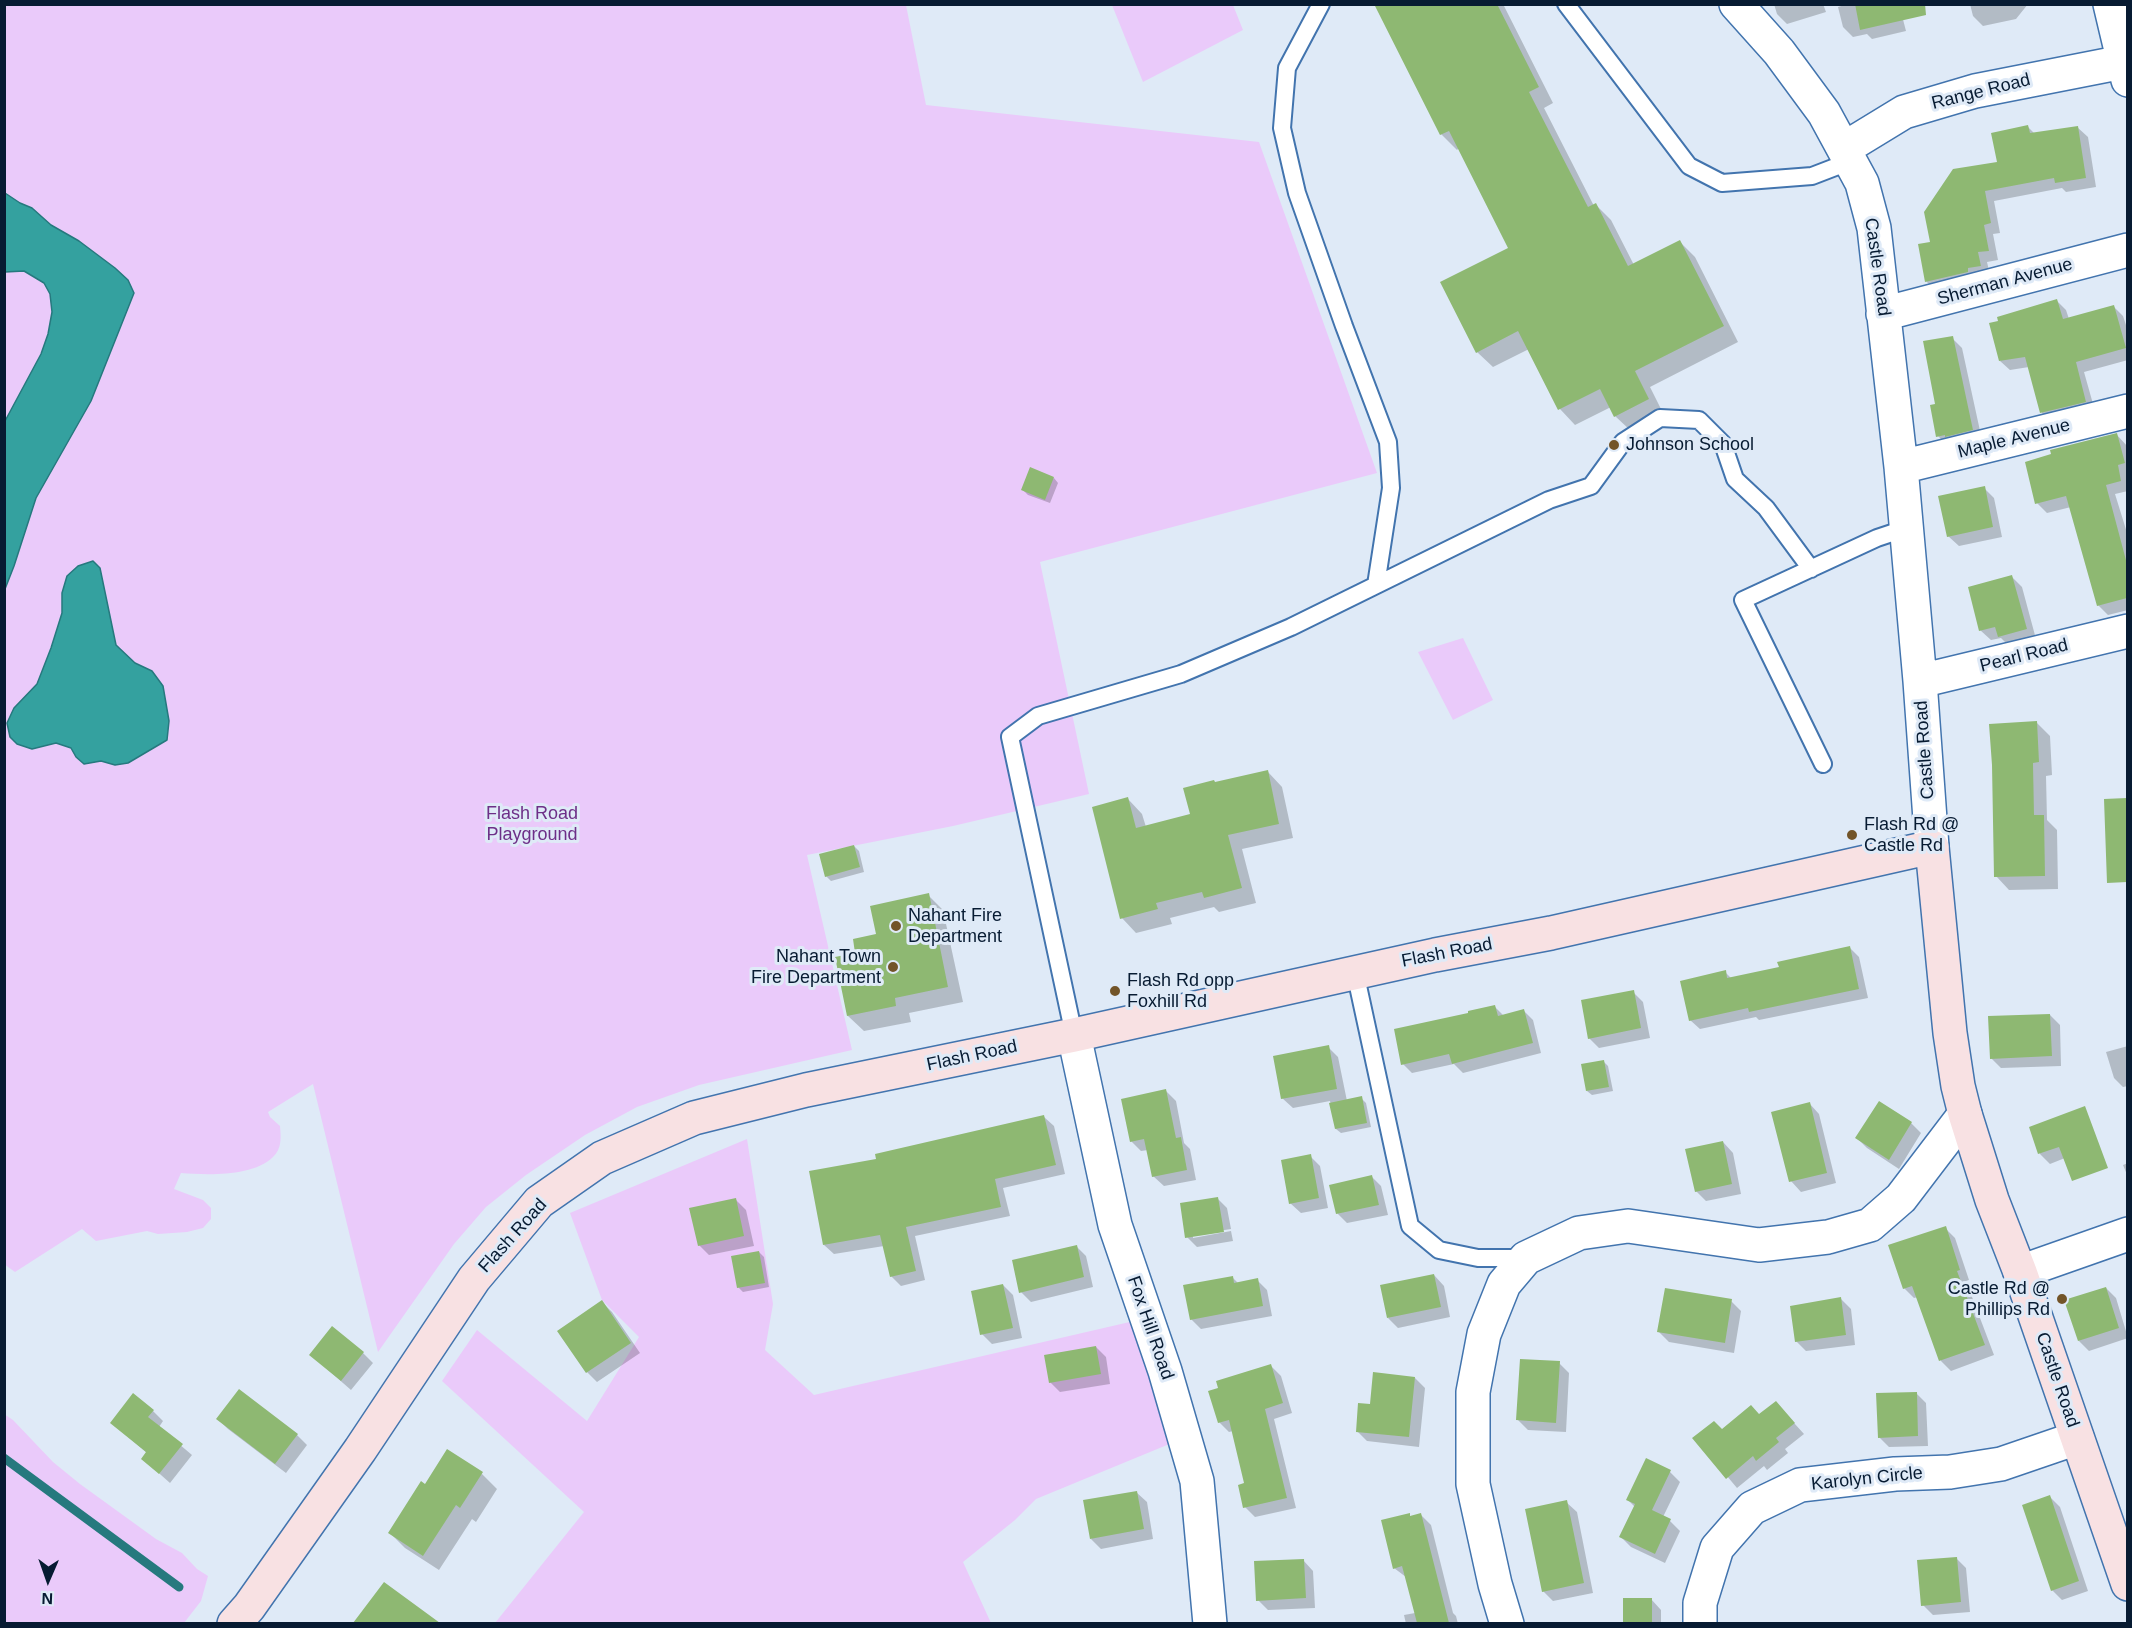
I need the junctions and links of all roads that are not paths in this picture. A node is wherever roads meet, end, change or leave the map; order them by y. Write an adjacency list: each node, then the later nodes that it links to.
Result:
1 (1321, 4): 13 (lane)
2 (1566, 4): 6 (lane)
3 (1736, 4): 6 (street, Castle Road)
4 (2110, 4): 5 (street)
5 (2126, 68): 6 (street, Range Road)
6 (1848, 155): 8 (street, Castle Road)
7 (2127, 250): 8 (street, Sherman Avenue)
8 (1883, 314): 10 (street, Castle Road)
9 (2127, 411): 10 (street, Maple Avenue)
10 (1901, 467): 11 (street, Castle Road)
11 (1907, 528): 12 (lane); 15 (street, Castle Road)
12 (1811, 569): 13 (lane); 16 (lane)
13 (1376, 585): 19 (lane)
14 (2127, 631): 15 (street, Pearl Road)
15 (1920, 681): 17 (street, Castle Road)
16 (1823, 764)
17 (1932, 847): 18 (main road, Flash Road); 20 (main road, Castle Road)
18 (1355, 972): 19 (main road, Flash Road); 22 (lane)
19 (1074, 1035): 26 (main road, Flash Road); 27 (street, Fox Hill Road)
20 (1965, 1114): 22 (street); 23 (main road, Castle Road)
21 (2127, 1234): 23 (street)
22 (1526, 1258): 28 (street)
23 (2020, 1272): 24 (main road, Castle Road)
24 (2077, 1438): 25 (main road, Castle Road); 29 (street, Karolyn Circle)
25 (2127, 1584)
26 (234, 1623)
27 (1210, 1623)
28 (1506, 1623)
29 (1700, 1623)

